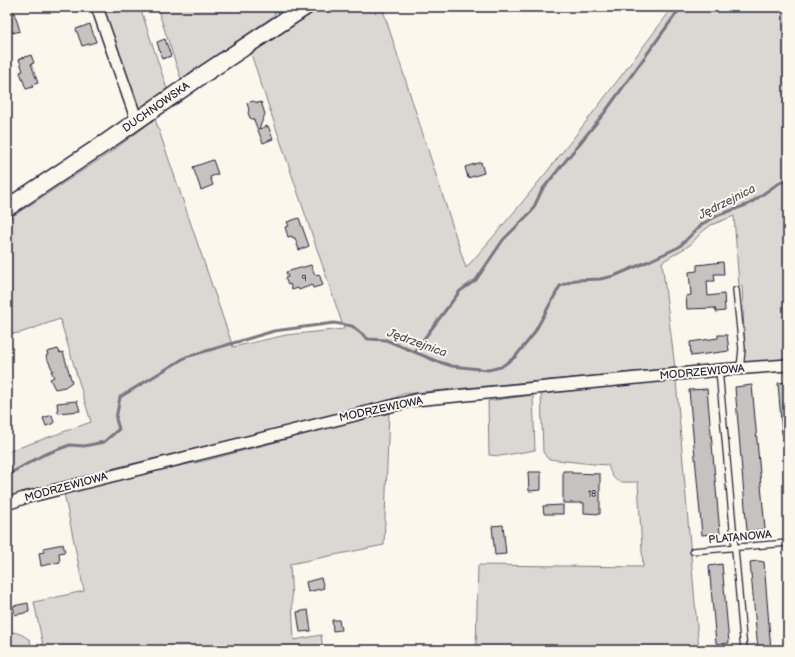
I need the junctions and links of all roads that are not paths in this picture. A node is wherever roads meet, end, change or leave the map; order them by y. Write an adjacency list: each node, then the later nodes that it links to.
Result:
1 (97, 7): 4 (street)
2 (305, 7): 3 (street, DUCHNOWSKA)
3 (290, 12): 4 (street, DUCHNOWSKA)
4 (137, 121): 5 (street, DUCHNOWSKA)
5 (7, 208)
6 (736, 290): 8 (lane)
7 (788, 365): 8 (street, MODRZEWIOWA)
8 (740, 369): 9 (street, MODRZEWIOWA)
9 (719, 370): 10 (street, MODRZEWIOWA); 12 (lane)
10 (7, 504)
11 (788, 543): 12 (lane, PLATANOWA)
12 (735, 547): 13 (lane, PLATANOWA); 14 (lane)
13 (693, 551)
14 (744, 650)

